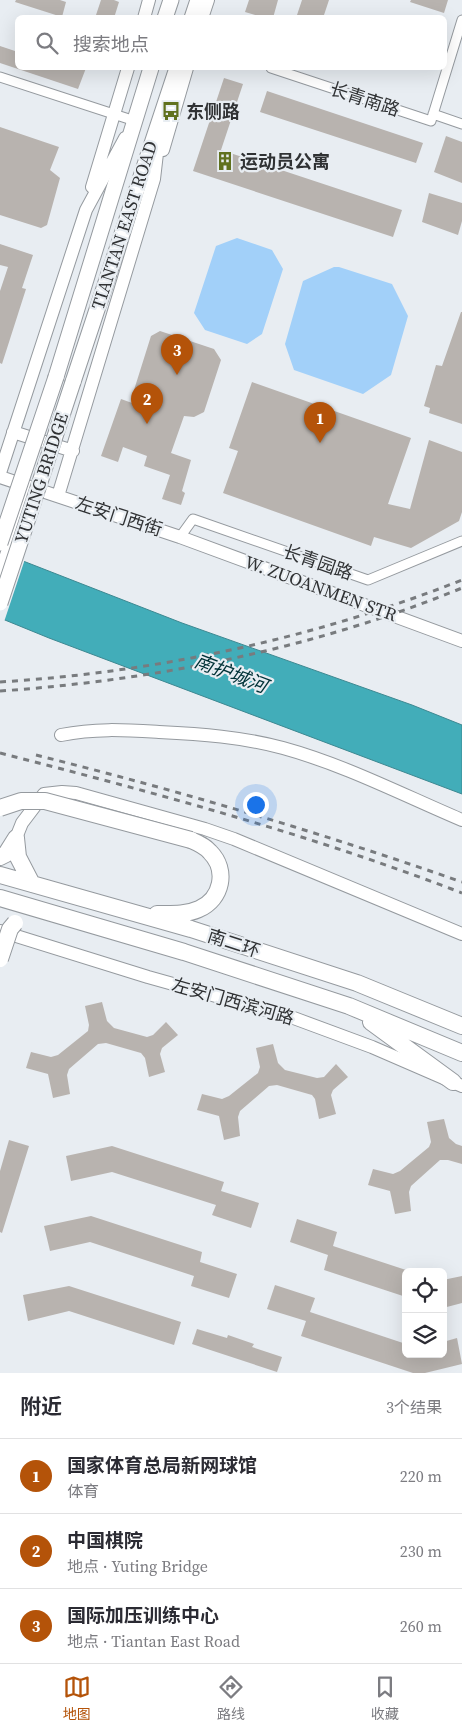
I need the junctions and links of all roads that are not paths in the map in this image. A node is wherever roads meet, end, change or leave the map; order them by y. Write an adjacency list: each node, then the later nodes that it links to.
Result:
1 (149, 0): 5 (street)
2 (171, 0): 6 (main road)
3 (198, 0): 7 (main road)
4 (208, 0): 8 (street)
5 (145, 15)
6 (166, 15)
7 (193, 15)
8 (203, 15)
9 (462, 20): 10 (street)
10 (447, 68)
11 (127, 70): 19 (street)
12 (149, 70): 21 (main road, TIANTAN EAST ROAD)
13 (176, 70): 18 (main road, TIANTAN EAST ROAD)
14 (186, 70): 23 (street)
15 (278, 70): 20 (street, 长青南路)
16 (447, 70): 20 (street)
17 (0, 77): 19 (street)
18 (162, 110): 23 (street); 26 (main road, TIANTAN EAST ROAD)
19 (113, 114): 21 (street); 24 (street)
20 (432, 117): 22 (street, 长青南路)
21 (134, 121): 24 (street); 25 (main road, TIANTAN EAST ROAD)
22 (462, 124)
23 (154, 179): 28 (street)
24 (86, 210): 27 (street)
25 (56, 377): 35 (main road, YUTING BRIDGE, bridge)
26 (73, 382): 37 (main road, YUTING BRIDGE, bridge)
27 (13, 432): 28 (street); 29 (street)
28 (72, 451): 32 (street)
29 (0, 473)
30 (0, 477): 31 (street, 左安门西街)
31 (29, 487): 32 (street, 左安门西街); 36 (street)
32 (58, 496): 33 (street, 左安门西街)
33 (180, 536): 34 (street, 长青园路); 38 (street, W. ZUOANMEN STR)
34 (462, 541)
35 (0, 543)
36 (0, 573)
37 (0, 603)
38 (462, 641)
39 (61, 735): 41 (street)
40 (0, 808): 48 (highway, bridge)
41 (462, 820)
42 (16, 838): 43 (highway); 45 (highway); 50 (street)
43 (0, 857)
44 (0, 875): 45 (highway, 南二环)
45 (32, 884): 48 (highway, 南二环)
46 (0, 898): 47 (highway, 南二环)
47 (41, 910): 51 (highway, bridge); 52 (highway, 南二环)
48 (140, 914): 53 (highway, 南二环)
49 (0, 931): 55 (street, 左安门西滨河路)
50 (462, 934)
51 (0, 959)
52 (349, 1006): 54 (highway); 55 (highway)
53 (462, 1026)
54 (462, 1053)
55 (457, 1084)

